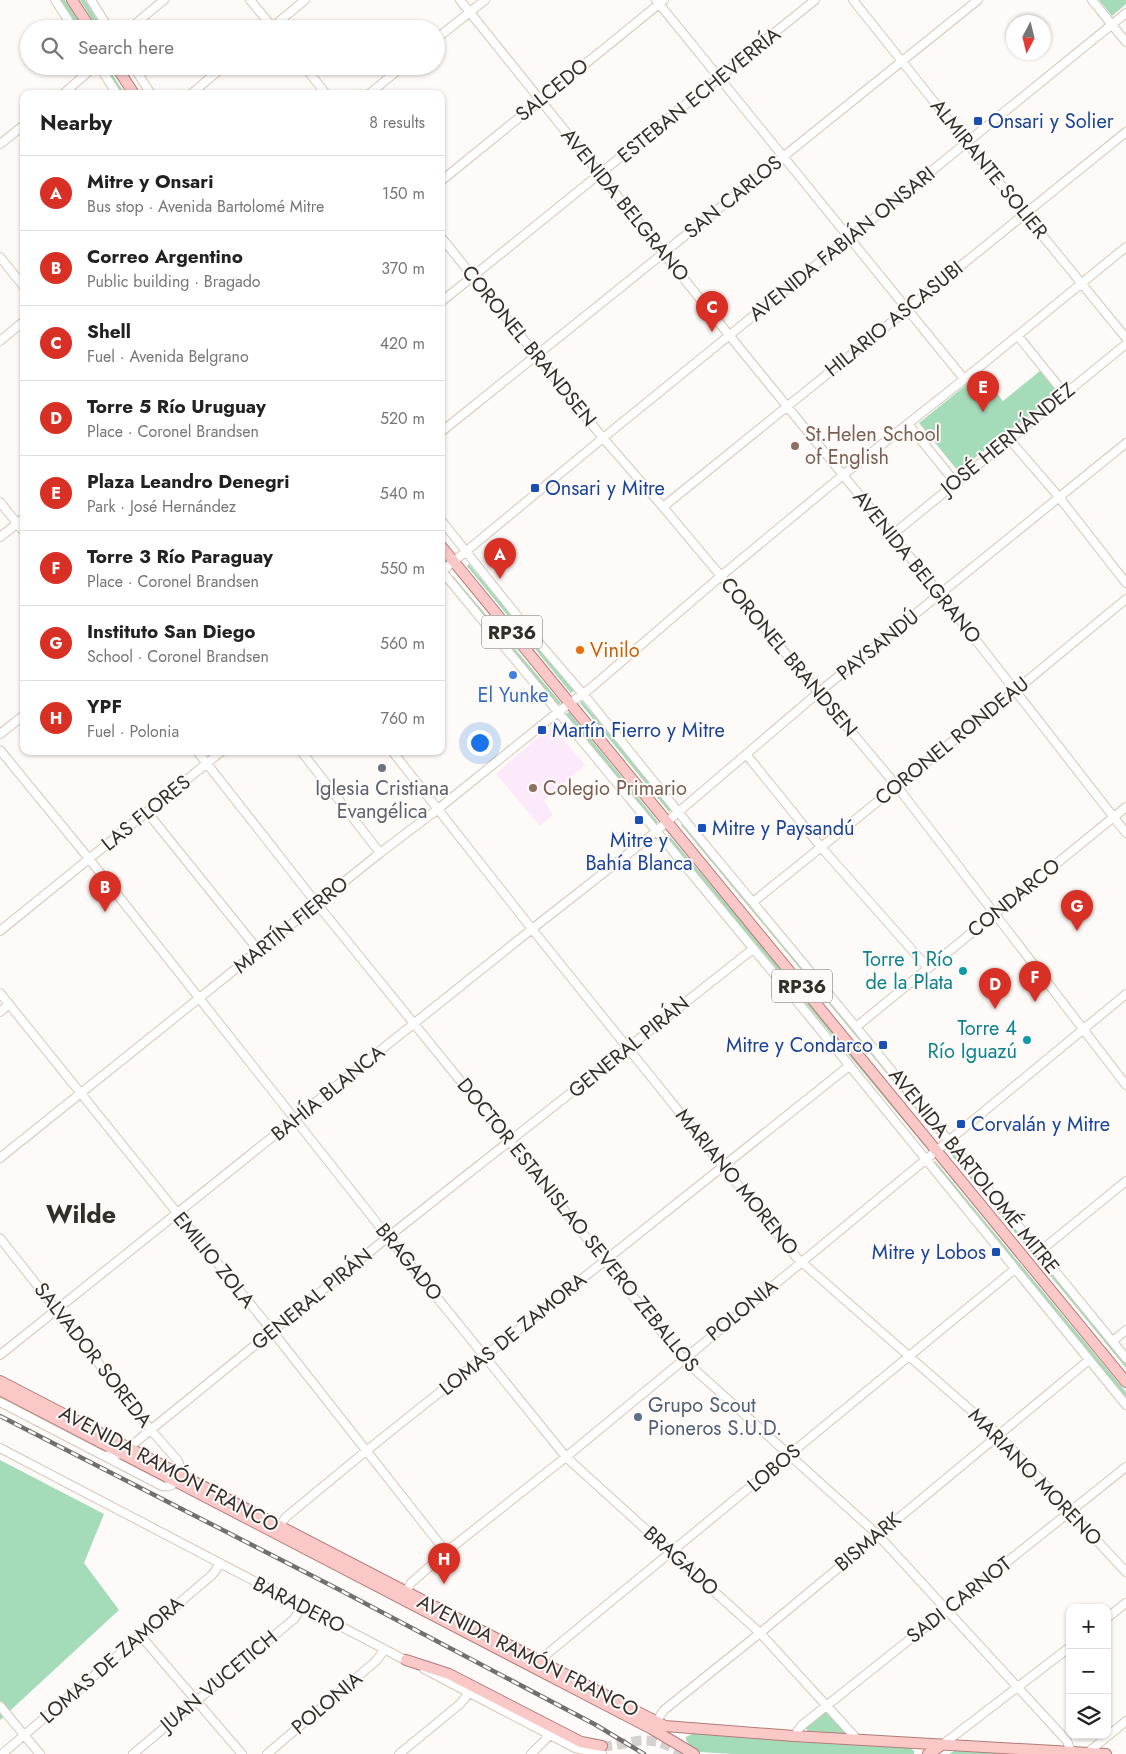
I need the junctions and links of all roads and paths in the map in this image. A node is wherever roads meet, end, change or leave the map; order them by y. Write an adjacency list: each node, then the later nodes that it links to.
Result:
1 (55, 0): 16 (street)
2 (91, 0): 18 (street)
3 (164, 0): 19 (street)
4 (250, 0): 20 (street)
5 (305, 0): 21 (street)
6 (460, 0): 14 (street, AVENIDA BELGRANO)
7 (485, 0): 14 (street)
8 (815, 0): 33 (street, ESTEBAN ECHEVERRÍA)
9 (853, 0): 25 (street, ALMIRANTE SOLIER)
10 (978, 0): 25 (street, SAN CARLOS)
11 (1092, 0): 22 (street)
12 (73, 1): 17 (main road)
13 (660, 1): 33 (street); 41 (street, SALCEDO)
14 (470, 12): 23 (street); 41 (street, AVENIDA BELGRANO)
15 (1126, 13): 22 (street, AVENIDA FABIÁN ONSARI)
16 (68, 20)
17 (85, 20)
18 (103, 20)
19 (141, 20)
20 (266, 20)
21 (281, 20)
22 (1112, 25): 24 (street); 45 (street, AVENIDA FABIÁN ONSARI)
23 (445, 32)
24 (1126, 42)
25 (902, 61): 45 (street, ALMIRANTE SOLIER); 46 (street, SAN CARLOS)
26 (86, 75): 34 (street)
27 (103, 75): 35 (street)
28 (122, 75): 36 (main road)
29 (139, 75): 37 (street)
30 (213, 75): 38 (street)
31 (311, 75): 39 (street)
32 (392, 75): 40 (street)
33 (719, 78): 46 (street); 47 (street, ESTEBAN ECHEVERRÍA)
34 (68, 90)
35 (114, 90)
36 (131, 90)
37 (148, 90)
38 (196, 90)
39 (323, 90)
40 (374, 90)
41 (540, 100): 47 (street, AVENIDA BELGRANO); 48 (street, SALCEDO)
42 (20, 128): 44 (street)
43 (1126, 132): 49 (street, HILARIO ASCASUBI)
44 (0, 144)
45 (967, 144): 49 (street, ALMIRANTE SOLIER); 50 (street, AVENIDA FABIÁN ONSARI)
46 (782, 157): 50 (street); 53 (street, SAN CARLOS)
47 (600, 175): 53 (street, AVENIDA BELGRANO); 55 (street, ESTEBAN ECHEVERRÍA)
48 (445, 178)
49 (1025, 214): 57 (street, ALMIRANTE SOLIER); 59 (street, HILARIO ASCASUBI)
50 (849, 240): 59 (street); 61 (street, AVENIDA FABIÁN ONSARI)
51 (445, 242): 55 (street, CORONEL BRANDSEN)
52 (1126, 247): 57 (street, MARTÍN FIERRO)
53 (663, 253): 61 (street, AVENIDA BELGRANO); 66 (street, SAN CARLOS)
54 (0, 258): 56 (street)
55 (473, 276): 58 (street, ESTEBAN ECHEVERRÍA); 66 (street, CORONEL BRANDSEN)
56 (20, 282)
57 (1081, 283): 62 (street, MARTÍN FIERRO); 63 (street, ALMIRANTE SOLIER)
58 (445, 299)
59 (906, 310): 67 (street); 69 (street, HILARIO ASCASUBI)
60 (20, 324): 64 (street)
61 (729, 335): 69 (street, AVENIDA BELGRANO); 72 (street, AVENIDA FABIÁN ONSARI)
62 (1018, 336): 67 (street, MARTÍN FIERRO); 68 (street)
63 (1126, 338)
64 (0, 341)
65 (1126, 344): 68 (street, JOSÉ HERNÁNDEZ)
66 (535, 355): 71 (street, SAN CARLOS); 72 (street, CORONEL BRANDSEN)
67 (964, 379): 70 (street, MARTÍN FIERRO)
68 (1064, 393): 73 (street, JOSÉ HERNÁNDEZ)
69 (786, 406): 75 (street, AVENIDA BELGRANO); 79 (street, HILARIO ASCASUBI)
70 (908, 424): 75 (street, MARTÍN FIERRO); 76 (street)
71 (445, 429)
72 (603, 438): 79 (street, CORONEL BRANDSEN); 87 (street, AVENIDA FABIÁN ONSARI)
73 (1009, 439): 76 (street, JOSÉ HERNÁNDEZ); 77 (street)
74 (1126, 443): 77 (street, PAYSANDÚ)
75 (843, 475): 84 (street, AVENIDA BELGRANO); 91 (street, MARTÍN FIERRO)
76 (955, 482): 84 (street, JOSÉ HERNÁNDEZ)
77 (1059, 497): 92 (street); 93 (street, PAYSANDÚ)
78 (0, 502): 81 (street)
79 (663, 507): 91 (street, CORONEL BRANDSEN)
80 (20, 521): 81 (street)
81 (17, 523): 83 (street); 85 (street)
82 (445, 525): 87 (street, AVENIDA BARTOLOMÉ MITRE)
83 (20, 527)
84 (892, 535): 93 (street, AVENIDA BELGRANO)
85 (0, 537)
86 (445, 551): 88 (main road, AVENIDA BARTOLOMÉ MITRE / RP36)
87 (466, 552): 88 (street, AVENIDA FABIÁN ONSARI); 97 (street, AVENIDA BARTOLOMÉ MITRE)
88 (454, 562): 89 (street, AVENIDA FABIÁN ONSARI); 98 (main road, AVENIDA BARTOLOMÉ MITRE / RP36)
89 (445, 569)
90 (445, 575): 99 (street, AVENIDA BARTOLOMÉ MITRE)
91 (721, 576): 96 (street, CORONEL BRANDSEN); 97 (street, MARTÍN FIERRO)
92 (1126, 583)
93 (940, 594): 95 (street, AVENIDA BELGRANO); 96 (street, PAYSANDÚ)
94 (1126, 599): 95 (street, CORONEL RONDEAU)
95 (1016, 690): 109 (street, CORONEL RONDEAU); 114 (street, AVENIDA BELGRANO)
96 (819, 692): 103 (street, PAYSANDÚ); 109 (street, CORONEL BRANDSEN)
97 (583, 694): 98 (street, MARTÍN FIERRO); 113 (street, AVENIDA BARTOLOMÉ MITRE)
98 (570, 703): 99 (street, MARTÍN FIERRO); 115 (main road, AVENIDA BARTOLOMÉ MITRE / RP36)
99 (558, 712): 111 (street, MARTÍN FIERRO); 116 (street, AVENIDA BARTOLOMÉ MITRE)
100 (20, 718): 101 (street)
101 (0, 734)
102 (0, 750): 120 (street, BRAGADO)
103 (746, 754): 113 (street, PAYSANDÚ); 118 (street)
104 (200, 755): 108 (street, DOCTOR ESTANISLAO SEVERO ZEBALLOS)
105 (217, 755): 108 (street, LAS FLORES)
106 (304, 755): 119 (street)
107 (395, 755): 111 (street, MARIANO MORENO)
108 (207, 764): 112 (street, LAS FLORES); 122 (street, DOCTOR ESTANISLAO SEVERO ZEBALLOS)
109 (896, 785): 118 (street, CORONEL RONDEAU); 123 (street, CORONEL BRANDSEN)
110 (1126, 807): 114 (street, CONDARCO)
111 (438, 809): 119 (street, MARTÍN FIERRO); 124 (street, MARIANO MORENO)
112 (147, 812): 120 (street, LAS FLORES); 127 (street)
113 (679, 812): 115 (street, PAYSANDÚ); 121 (street, AVENIDA BARTOLOMÉ MITRE)
114 (1114, 817): 117 (street, AVENIDA BELGRANO); 123 (street, CONDARCO)
115 (668, 822): 116 (street, PAYSANDÚ); 144 (main road, AVENIDA BARTOLOMÉ MITRE / RP36)
116 (656, 832): 124 (street, BAHÍA BLANCA); 126 (street, AVENIDA BARTOLOMÉ MITRE)
117 (1126, 833)
118 (820, 847): 121 (street, CORONEL RONDEAU); 128 (street)
119 (380, 852): 122 (street, MARTÍN FIERRO)
120 (90, 860): 125 (street, LAS FLORES); 131 (street, BRAGADO)
121 (753, 902): 135 (street, AVENIDA BARTOLOMÉ MITRE)
122 (316, 904): 127 (street, MARTÍN FIERRO); 134 (street, DOCTOR ESTANISLAO SEVERO ZEBALLOS)
123 (995, 914): 128 (street, CONDARCO); 136 (street, CORONEL BRANDSEN)
124 (532, 929): 134 (street, BAHÍA BLANCA); 137 (street, MARIANO MORENO)
125 (0, 931)
126 (753, 949): 137 (street, GENERAL PIRÁN); 138 (street, AVENIDA BARTOLOMÉ MITRE)
127 (258, 951): 131 (street, MARTÍN FIERRO)
128 (928, 968): 135 (street, CONDARCO)
129 (0, 993): 132 (street, EMILIO ZOLA)
130 (1126, 994): 136 (street, POLONIA)
131 (199, 999): 140 (street, MARTÍN FIERRO); 141 (street, BRAGADO)
132 (9, 1004): 133 (street); 140 (street, EMILIO ZOLA)
133 (0, 1012)
134 (413, 1024): 141 (street, BAHÍA BLANCA); 143 (street, DOCTOR ESTANISLAO SEVERO ZEBALLOS)
135 (856, 1027): 142 (street, AVENIDA BARTOLOMÉ MITRE)
136 (1083, 1029): 139 (street, CORONEL BRANDSEN); 142 (street, POLONIA)
137 (628, 1047): 143 (street, GENERAL PIRÁN); 147 (street, MARIANO MORENO)
138 (849, 1066): 146 (street, AVENIDA BARTOLOMÉ MITRE); 147 (street, LOMAS DE ZAMORA)
139 (1126, 1085)
140 (80, 1094): 145 (street, MARTÍN FIERRO); 149 (street, EMILIO ZOLA)
141 (295, 1118): 149 (street, BAHÍA BLANCA); 150 (street, BRAGADO)
142 (949, 1140): 144 (street, POLONIA); 152 (street, AVENIDA BARTOLOMÉ MITRE)
143 (510, 1142): 150 (street, GENERAL PIRÁN); 153 (street, DOCTOR ESTANISLAO SEVERO ZEBALLOS)
144 (937, 1150): 146 (street, POLONIA); 167 (main road, AVENIDA BARTOLOMÉ MITRE / RP36)
145 (0, 1158)
146 (926, 1159): 154 (street, POLONIA); 155 (street, AVENIDA BARTOLOMÉ MITRE)
147 (723, 1166): 153 (street, LOMAS DE ZAMORA); 154 (street, MARIANO MORENO)
148 (1126, 1181): 152 (street)
149 (176, 1214): 156 (street, BAHÍA BLANCA); 158 (street, EMILIO ZOLA)
150 (388, 1237): 158 (street, GENERAL PIRÁN); 161 (street, BRAGADO)
151 (0, 1238): 156 (street, SALVADOR SOREDA)
152 (1039, 1252): 159 (street, AVENIDA BARTOLOMÉ MITRE)
153 (604, 1261): 161 (street, LOMAS DE ZAMORA); 164 (street, DOCTOR ESTANISLAO SEVERO ZEBALLOS)
154 (802, 1262): 162 (street, MARIANO MORENO); 164 (street, POLONIA)
155 (1015, 1269): 162 (street, LOBOS); 165 (street, AVENIDA BARTOLOMÉ MITRE)
156 (57, 1308): 160 (street, BAHÍA BLANCA); 171 (street, SALVADOR SOREDA)
157 (1126, 1330): 159 (street)
158 (272, 1332): 171 (street, GENERAL PIRÁN); 175 (street, EMILIO ZOLA)
159 (1112, 1341): 163 (street, AVENIDA BARTOLOMÉ MITRE)
160 (0, 1355)
161 (486, 1356): 175 (street, LOMAS DE ZAMORA); 178 (street, BRAGADO)
162 (909, 1356): 172 (street, MARIANO MORENO); 176 (street, LOBOS)
163 (1126, 1358)
164 (683, 1359): 176 (street, DOCTOR ESTANISLAO SEVERO ZEBALLOS); 178 (street, POLONIA)
165 (1089, 1360): 170 (street, AVENIDA BARTOLOMÉ MITRE); 172 (street, BISMARK)
166 (0, 1381): 174 (main road, AVENIDA RAMÓN FRANCO)
167 (1126, 1382)
168 (0, 1390): 174 (main road, AVENIDA RAMÓN FRANCO)
169 (0, 1402): 177 (street)
170 (1126, 1405)
171 (151, 1430): 174 (street, GENERAL PIRÁN); 180 (street, SALVADOR SOREDA)
172 (999, 1435): 181 (street, MARIANO MORENO); 183 (street, BISMARK)
173 (0, 1448): 186 (street, BARADERO)
174 (125, 1451): 177 (street); 180 (main road, AVENIDA RAMÓN FRANCO)
175 (366, 1451): 182 (street, LOMAS DE ZAMORA); 184 (street, EMILIO ZOLA)
176 (788, 1455): 183 (street, DOCTOR ESTANISLAO SEVERO ZEBALLOS); 185 (street, LOBOS)
177 (105, 1456): 180 (street)
178 (566, 1457): 184 (street, POLONIA); 185 (street, BRAGADO)
179 (1126, 1467): 181 (street, SADI CARNOT)
180 (178, 1478): 182 (main road, AVENIDA RAMÓN FRANCO)
181 (1071, 1511): 187 (street, MARIANO MORENO); 191 (street, SADI CARNOT)
182 (277, 1529): 188 (main road, AVENIDA RAMÓN FRANCO)
183 (877, 1534): 191 (street, DOCTOR ESTANISLAO SEVERO ZEBALLOS); 193 (street, BISMARK)
184 (446, 1552): 188 (street, POLONIA)
185 (671, 1552): 193 (street, BRAGADO); 198 (street, LOBOS)
186 (220, 1564): 190 (street, BARADERO); 194 (street, LOMAS DE ZAMORA)
187 (1126, 1572)
188 (403, 1596): 198 (main road, AVENIDA RAMÓN FRANCO)
189 (1126, 1603): 192 (street)
190 (302, 1607): 195 (street, BARADERO); 201 (street, JUAN VUCETICH)
191 (946, 1610): 199 (street, DOCTOR ESTANISLAO SEVERO ZEBALLOS); 202 (street, SADI CARNOT)
192 (1111, 1615)
193 (760, 1633): 202 (street, BRAGADO); 205 (street, BISMARK)
194 (140, 1635): 201 (street); 206 (street, LOMAS DE ZAMORA)
195 (385, 1649): 197 (street, BARADERO); 219 (street, POLONIA)
196 (1067, 1649): 199 (street)
197 (406, 1660): 200 (street, BARADERO); 211 (main road)
198 (539, 1666): 205 (main road, AVENIDA RAMÓN FRANCO)
199 (1018, 1687): 210 (street); 213 (street, DOCTOR ESTANISLAO SEVERO ZEBALLOS)
200 (468, 1693): 207 (street, BARADERO); 212 (street)
201 (196, 1700): 217 (street, JUAN VUCETICH); 218 (street)
202 (827, 1705): 208 (street, SADI CARNOT); 209 (street, BRAGADO)
203 (0, 1706): 206 (street)
204 (1126, 1721): 214 (street)
205 (654, 1725): 208 (main road, AVENIDA RAMÓN FRANCO); 221 (main road, AVENIDA RAMÓN FRANCO)
206 (24, 1735): 215 (street, LOMAS DE ZAMORA); 216 (street)
207 (550, 1736): 211 (street, BARADERO); 220 (street)
208 (794, 1736): 209 (main road, AVENIDA RAMÓN FRANCO)
209 (857, 1739): 210 (main road, AVENIDA RAMÓN FRANCO)
210 (942, 1745): 213 (main road, AVENIDA RAMÓN FRANCO); 222 (main road)
211 (602, 1750)
212 (403, 1752)
213 (1072, 1753): 214 (main road, AVENIDA RAMÓN FRANCO)
214 (1087, 1753): 223 (main road, AVENIDA RAMÓN FRANCO)
215 (2, 1754)
216 (40, 1754)
217 (133, 1754)
218 (242, 1754)
219 (266, 1754)
220 (531, 1754)
221 (694, 1754)
222 (928, 1754)
223 (1106, 1754)

